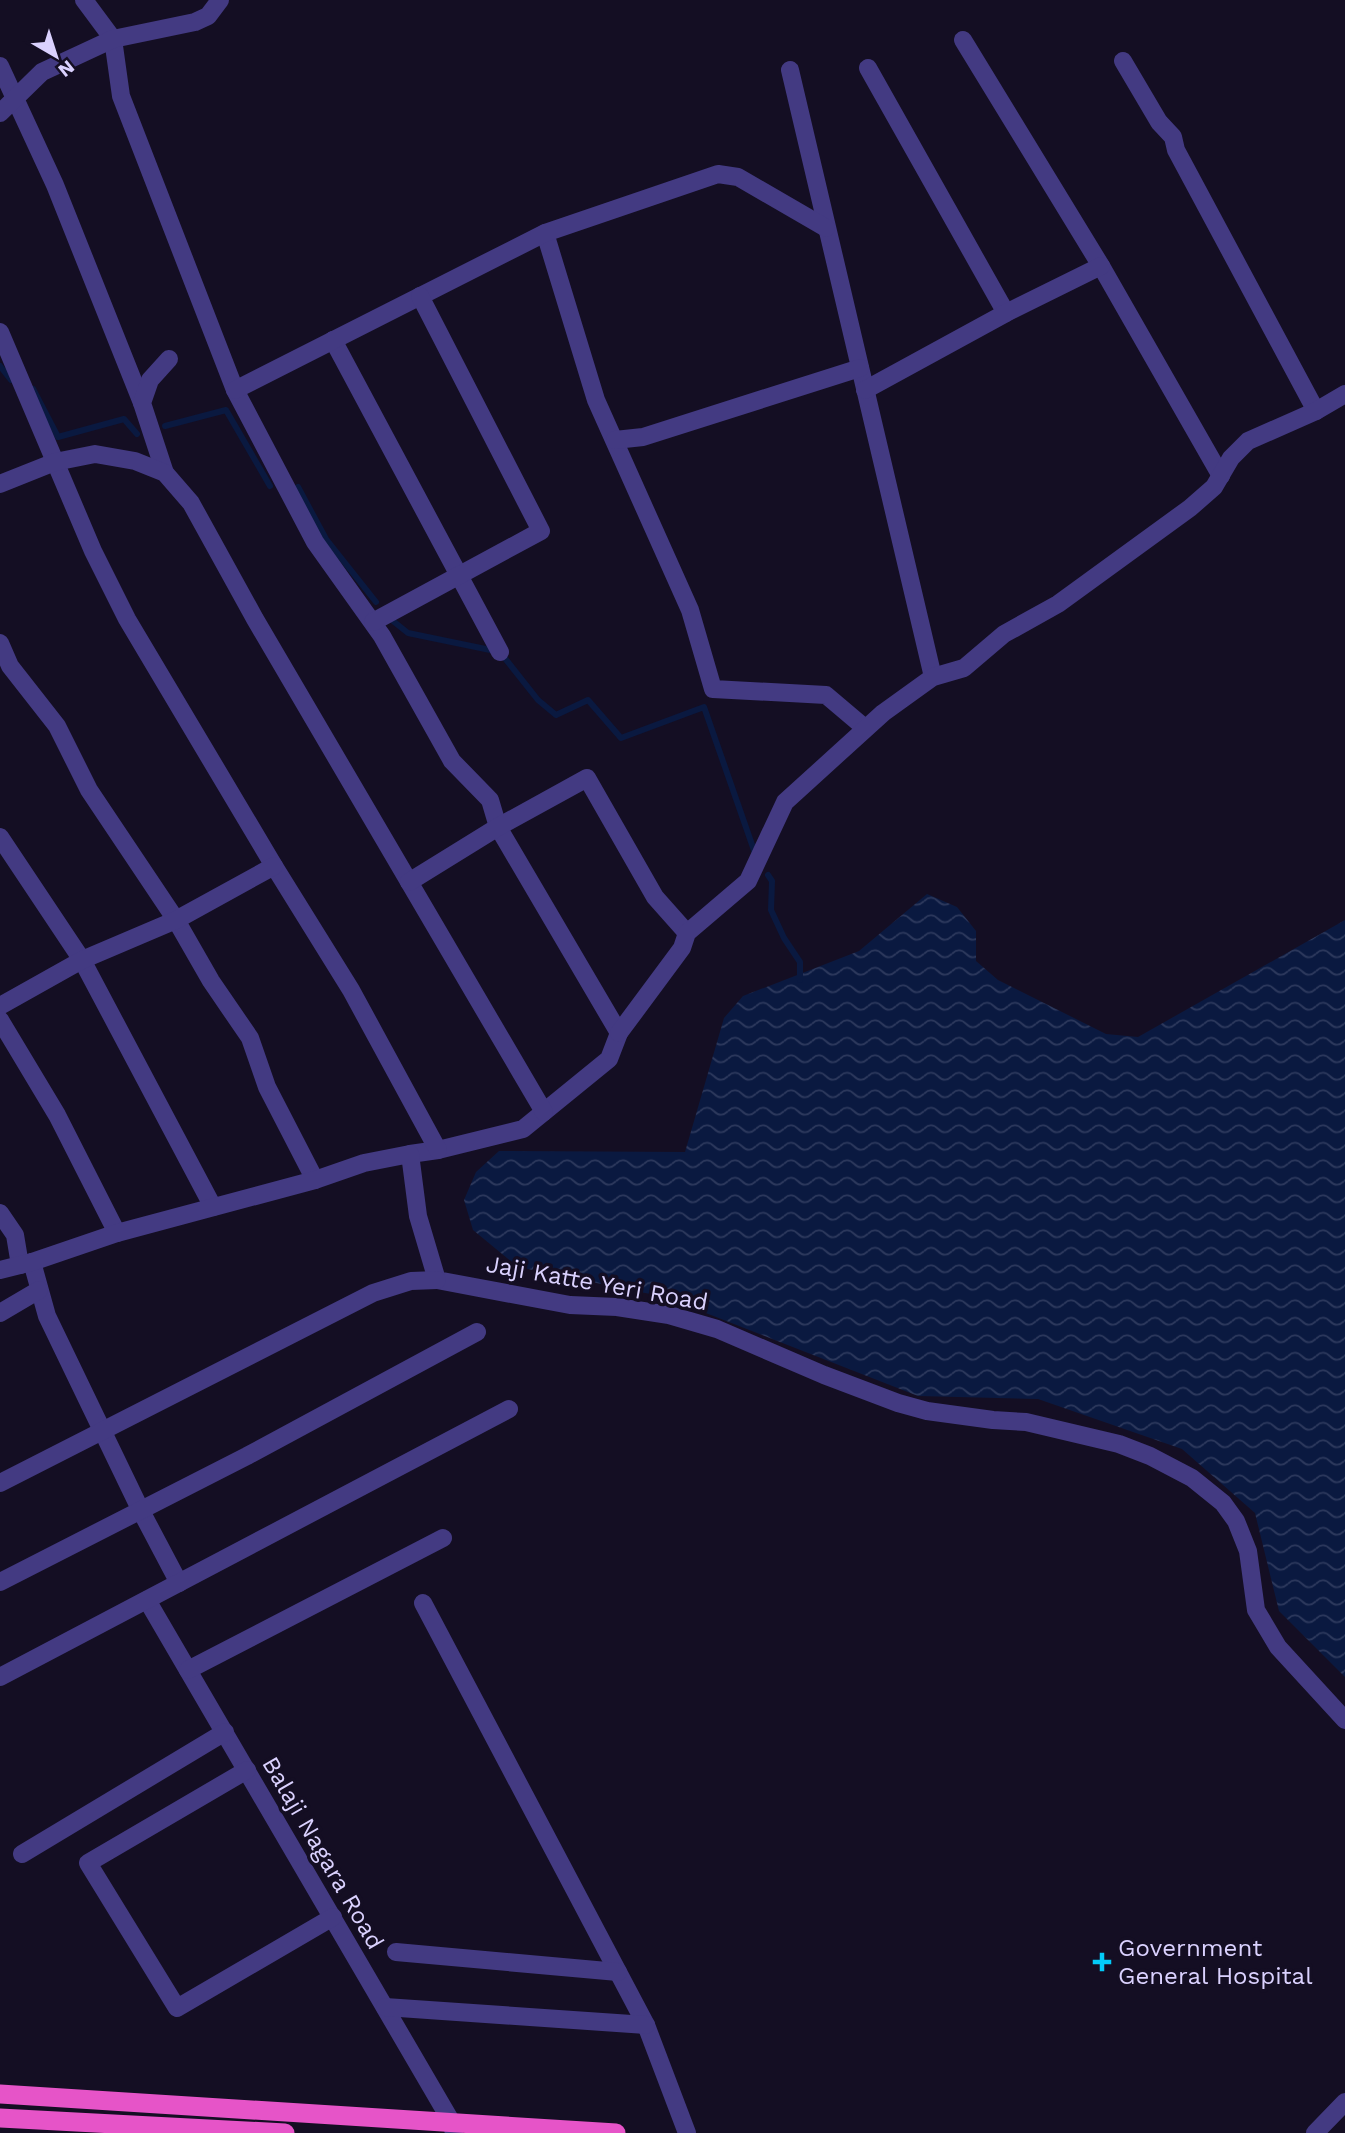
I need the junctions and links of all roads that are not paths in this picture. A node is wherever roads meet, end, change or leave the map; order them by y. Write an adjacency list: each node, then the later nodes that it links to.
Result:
1 (84, 0): 3 (street)
2 (220, 0): 3 (street)
3 (113, 39): 9 (street); 20 (street)
4 (962, 40): 13 (street)
5 (1123, 61): 24 (street)
6 (0, 66): 9 (street)
7 (868, 68): 15 (street)
8 (790, 70): 11 (street)
9 (15, 98): 10 (street); 23 (street)
10 (0, 113)
11 (826, 228): 12 (street); 19 (street)
12 (545, 233): 14 (street); 25 (street)
13 (1101, 265): 15 (street); 28 (street)
14 (420, 296): 17 (street); 30 (street)
15 (1006, 313): 21 (street)
16 (0, 332): 26 (street)
17 (333, 340): 20 (street); 30 (street)
18 (169, 359): 23 (street)
19 (860, 368): 21 (street); 25 (street)
20 (234, 390): 31 (street)
21 (865, 390): 34 (street)
22 (1345, 394): 24 (street)
23 (142, 402): 27 (street)
24 (1315, 411): 28 (street)
25 (615, 440): 35 (street)
26 (55, 462): 27 (street); 29 (street); 38 (street)
27 (165, 473): 39 (street)
28 (1221, 476): 34 (street)
29 (0, 484)
30 (459, 577): 31 (street); 33 (street)
31 (373, 622): 36 (street)
32 (0, 643): 40 (street)
33 (500, 652)
34 (933, 677): 35 (street)
35 (865, 729): 41 (street)
36 (498, 827): 39 (street); 41 (street); 45 (street)
37 (0, 837): 42 (street)
38 (274, 866): 40 (street); 47 (street)
39 (409, 882): 46 (street)
40 (176, 920): 42 (street); 49 (street)
41 (687, 933): 45 (street)
42 (82, 960): 43 (street); 50 (street)
43 (0, 1006)
44 (0, 1020): 52 (street)
45 (619, 1032): 46 (street)
46 (544, 1112): 47 (street)
47 (438, 1150): 48 (street)
48 (410, 1154): 49 (street); 55 (street)
49 (315, 1180): 50 (street)
50 (214, 1207): 52 (street)
51 (0, 1213): 53 (street)
52 (117, 1233): 53 (street)
53 (26, 1263): 54 (street); 56 (street)
54 (0, 1270)
55 (437, 1280): 60 (street, Jaji Katte Yeri Road); 70 (street, Jaji Katte Yeri Road)
56 (40, 1290): 57 (street); 60 (street)
57 (0, 1313)
58 (477, 1332): 62 (street)
59 (509, 1409): 65 (street)
60 (102, 1431): 61 (street, Jaji Katte Yeri Road); 62 (street)
61 (0, 1483)
62 (141, 1511): 64 (street); 65 (street)
63 (443, 1538): 68 (street)
64 (0, 1582)
65 (179, 1583): 66 (street)
66 (147, 1600): 68 (street, Balaji Nagara Road); 69 (street)
67 (424, 1602): 76 (street)
68 (188, 1670): 71 (street, Balaji Nagara Road)
69 (0, 1677)
70 (1345, 1720)
71 (225, 1732): 72 (street, Balaji Nagara Road); 73 (street)
72 (247, 1770): 74 (street, Balaji Nagara Road); 74 (street)
73 (22, 1854)
74 (332, 1917): 77 (street, Balaji Nagara Road)
75 (396, 1952): 76 (street)
76 (618, 1972): 78 (street)
77 (385, 2007): 78 (street); 82 (street, Balaji Nagara Road)
78 (646, 2025): 85 (street)
79 (0, 2094): 82 (highway)
80 (1345, 2102): 86 (street)
81 (0, 2119): 83 (highway)
82 (452, 2127): 84 (highway)
83 (285, 2133)
84 (616, 2133)
85 (687, 2133)
86 (1315, 2133)

